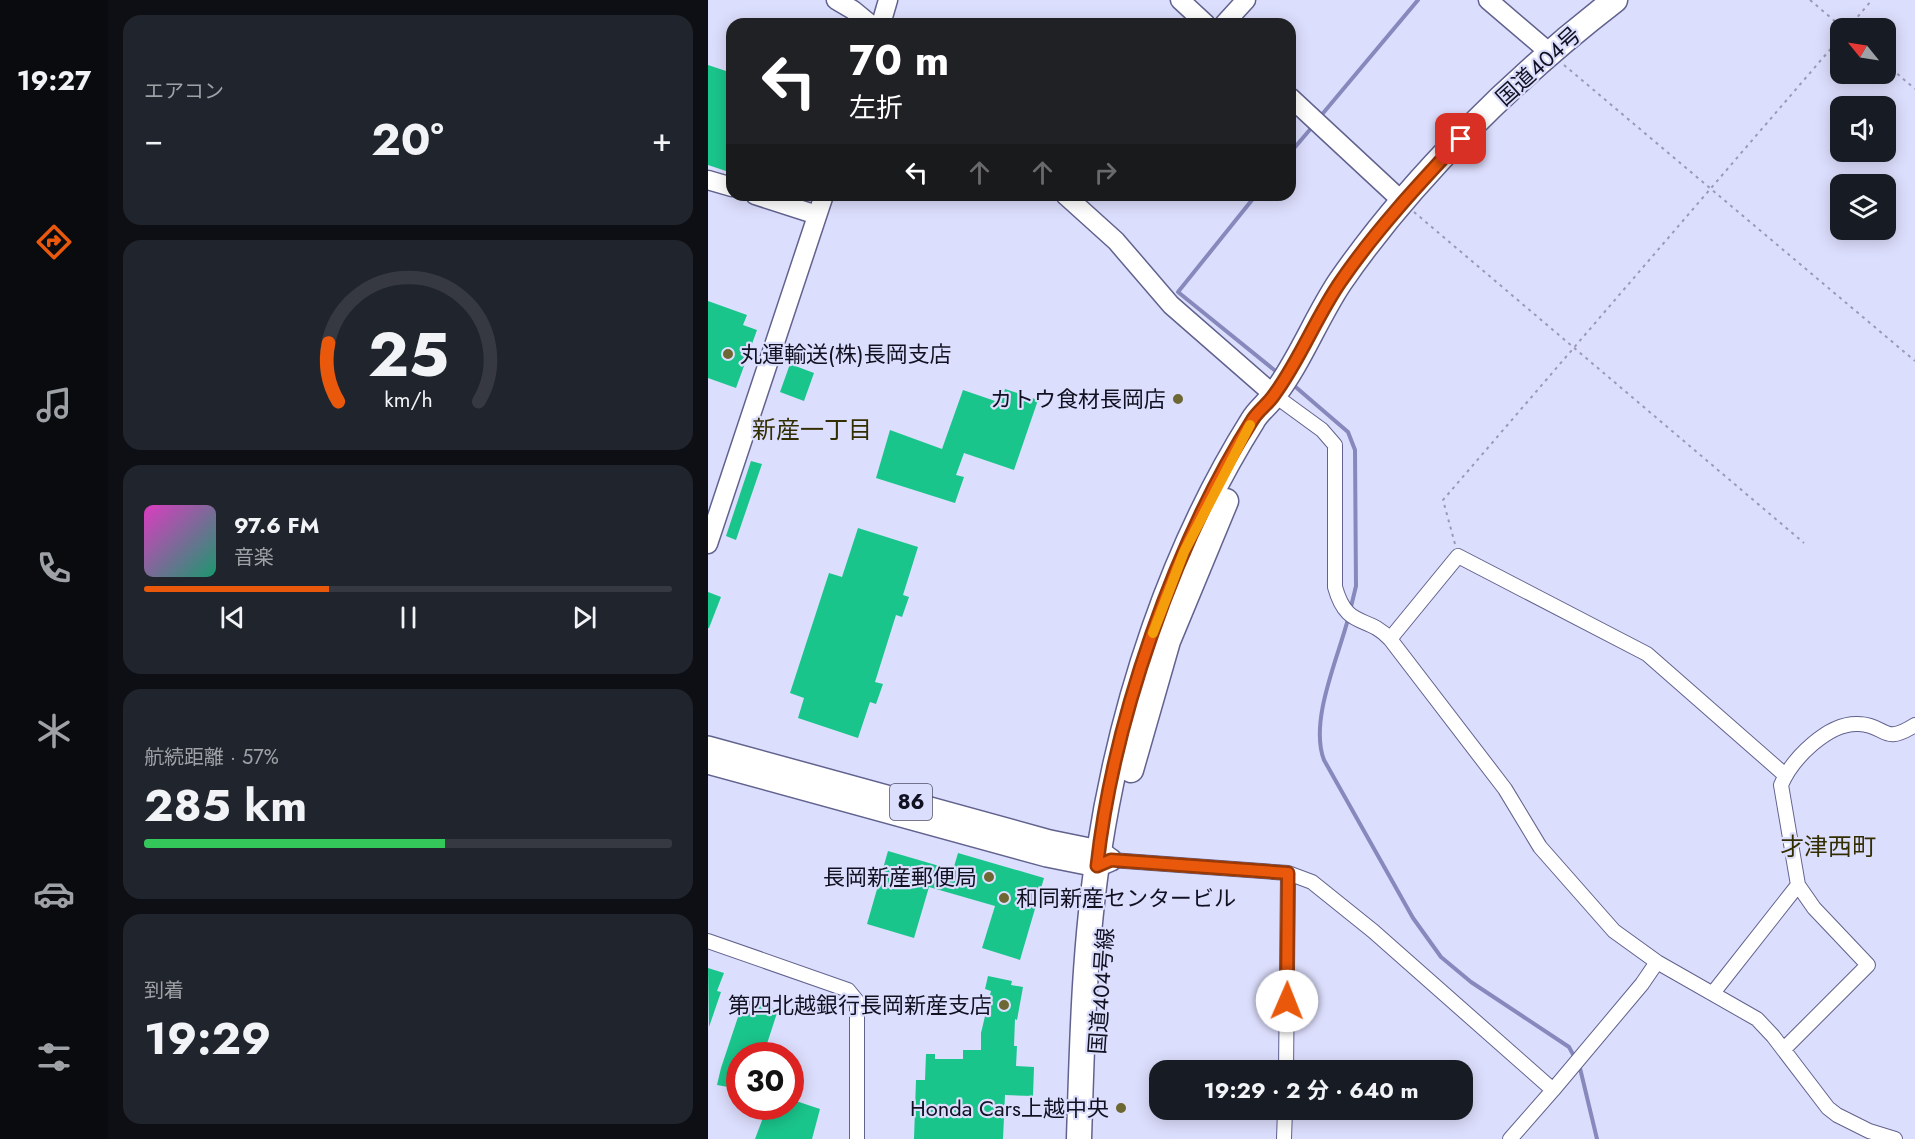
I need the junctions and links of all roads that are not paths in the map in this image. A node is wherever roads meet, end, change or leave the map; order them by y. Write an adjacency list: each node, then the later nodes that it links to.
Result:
1 (836, 0): 7 (street)
2 (888, 0): 8 (street)
3 (1179, 0): 9 (street)
4 (1245, 0): 10 (street)
5 (1488, 0): 11 (street)
6 (1615, 0): 11 (highway, 国道404号)
7 (863, 18)
8 (883, 18)
9 (1199, 18)
10 (1229, 18)
11 (1550, 53): 18 (highway, 国道404号)
12 (1296, 103): 18 (street)
13 (708, 180): 14 (street)
14 (726, 186)
15 (774, 201): 19 (street)
16 (822, 201): 19 (street)
17 (1073, 201): 20 (street)
18 (1403, 202): 20 (highway, 国道404号)
19 (817, 215): 21 (street)
20 (1274, 395): 22 (street); 27 (highway, 国道404号線)
21 (708, 544)
22 (1390, 639): 26 (street); 31 (street)
23 (1915, 725): 26 (street)
24 (708, 747): 27 (main road, 86)
25 (708, 763): 27 (main road, 86)
26 (1785, 775): 29 (street)
27 (1102, 859): 28 (street); 38 (highway, 国道404号線); 39 (highway, 国道404号線)
28 (1288, 873): 34 (street); 35 (street)
29 (1798, 885): 32 (street); 33 (street)
30 (708, 941): 37 (street)
31 (1657, 962): 32 (street); 35 (street)
32 (1713, 993): 33 (street)
33 (1784, 1049): 42 (street)
34 (1286, 1060)
35 (1552, 1090): 41 (street)
36 (1285, 1120): 40 (street)
37 (857, 1139)
38 (1079, 1139)
39 (1094, 1139)
40 (1284, 1139)
41 (1510, 1139)
42 (1895, 1139)

